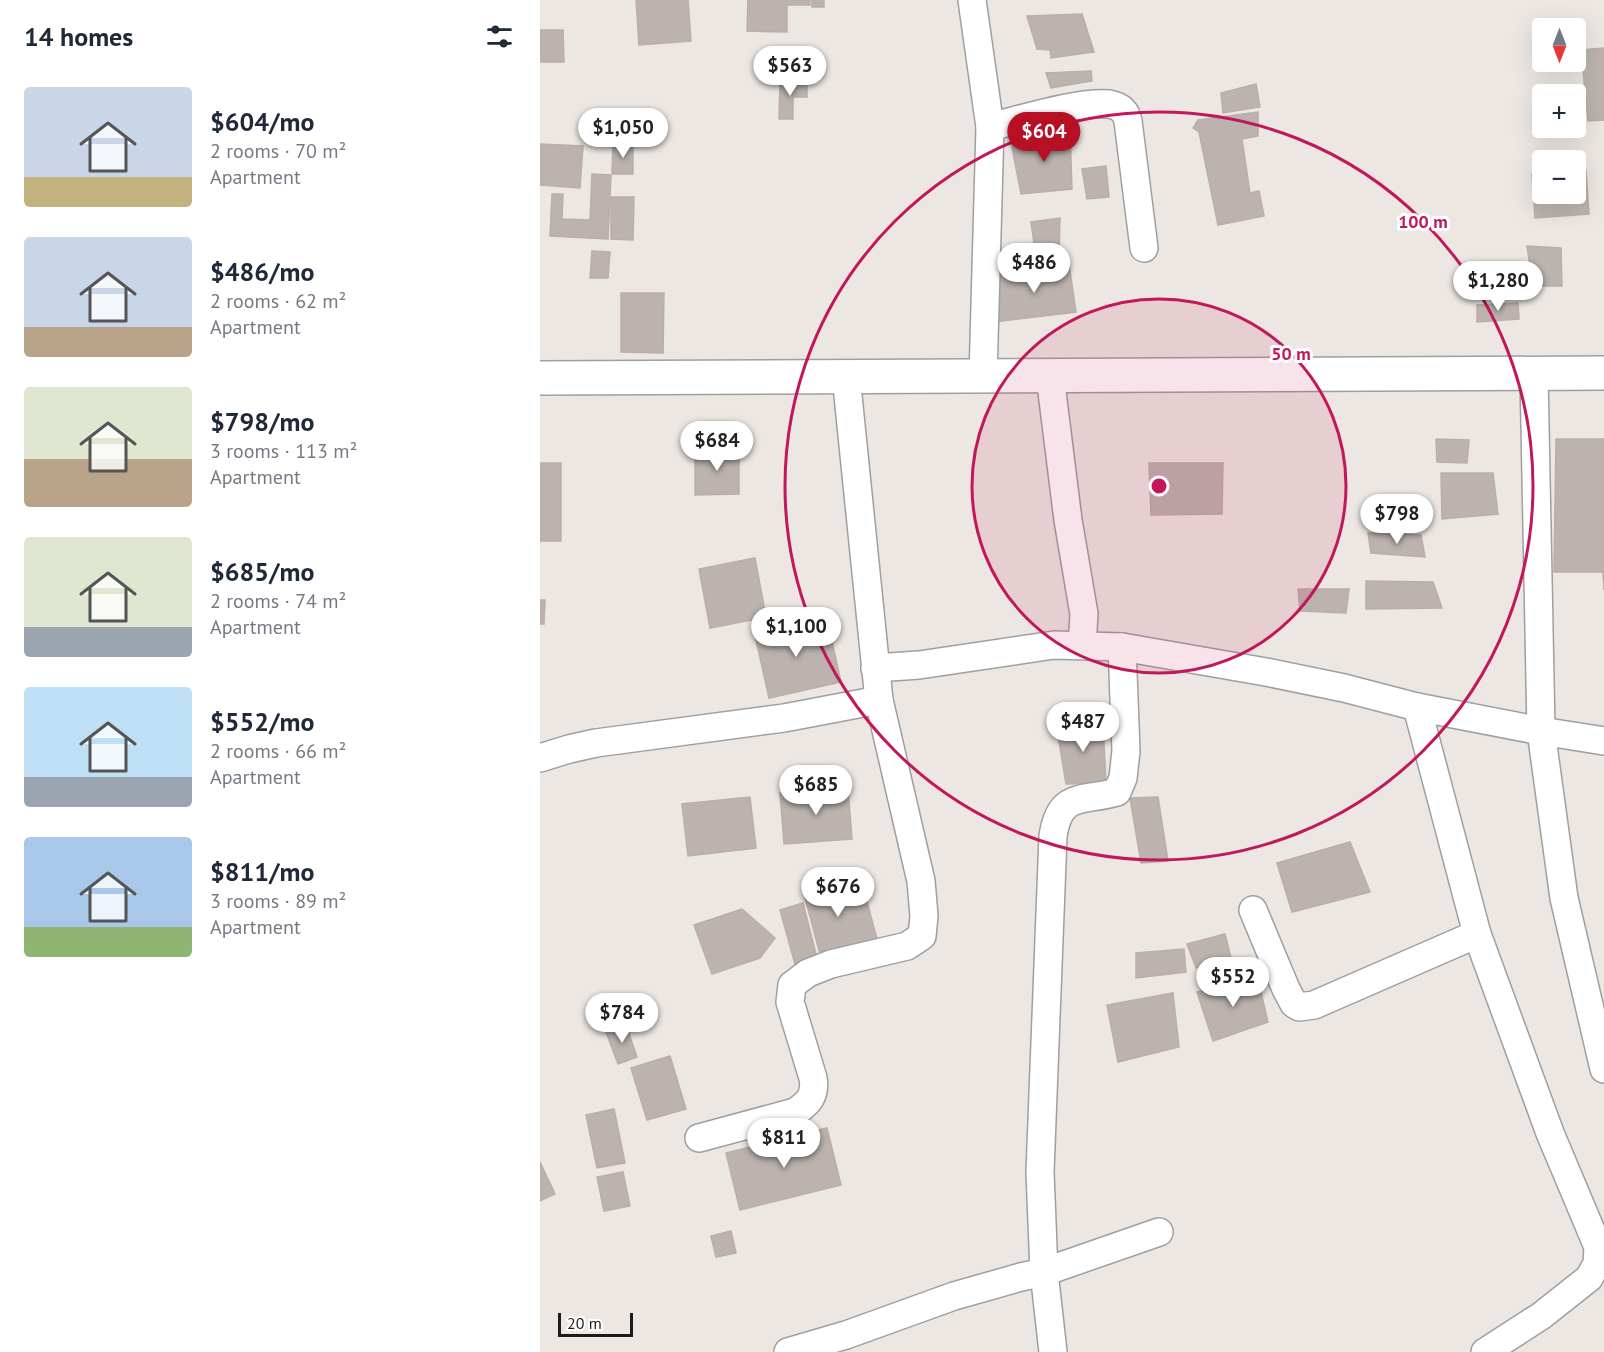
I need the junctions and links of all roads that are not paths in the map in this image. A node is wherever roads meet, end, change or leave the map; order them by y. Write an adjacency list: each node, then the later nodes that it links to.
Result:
1 (972, 0): 2 (street)
2 (990, 127): 3 (street); 8 (street)
3 (1144, 248)
4 (1604, 373): 5 (street)
5 (1534, 375): 7 (street); 15 (street)
6 (846, 376): 8 (street); 9 (street); 12 (street)
7 (1050, 376): 8 (street); 10 (street)
8 (983, 377)
9 (540, 378)
10 (1082, 645): 11 (street); 12 (street)
11 (1122, 647): 14 (street); 23 (street)
12 (875, 668): 13 (street)
13 (879, 700): 17 (street); 21 (street)
14 (1417, 707): 15 (street); 19 (street)
15 (1541, 731): 16 (street); 20 (street)
16 (1604, 741)
17 (540, 758)
18 (1253, 910): 19 (street)
19 (1477, 934): 26 (street)
20 (1604, 1069)
21 (699, 1138)
22 (1159, 1232): 23 (street)
23 (1044, 1272): 24 (street); 25 (street)
24 (788, 1352)
25 (1053, 1352)
26 (1485, 1352)

